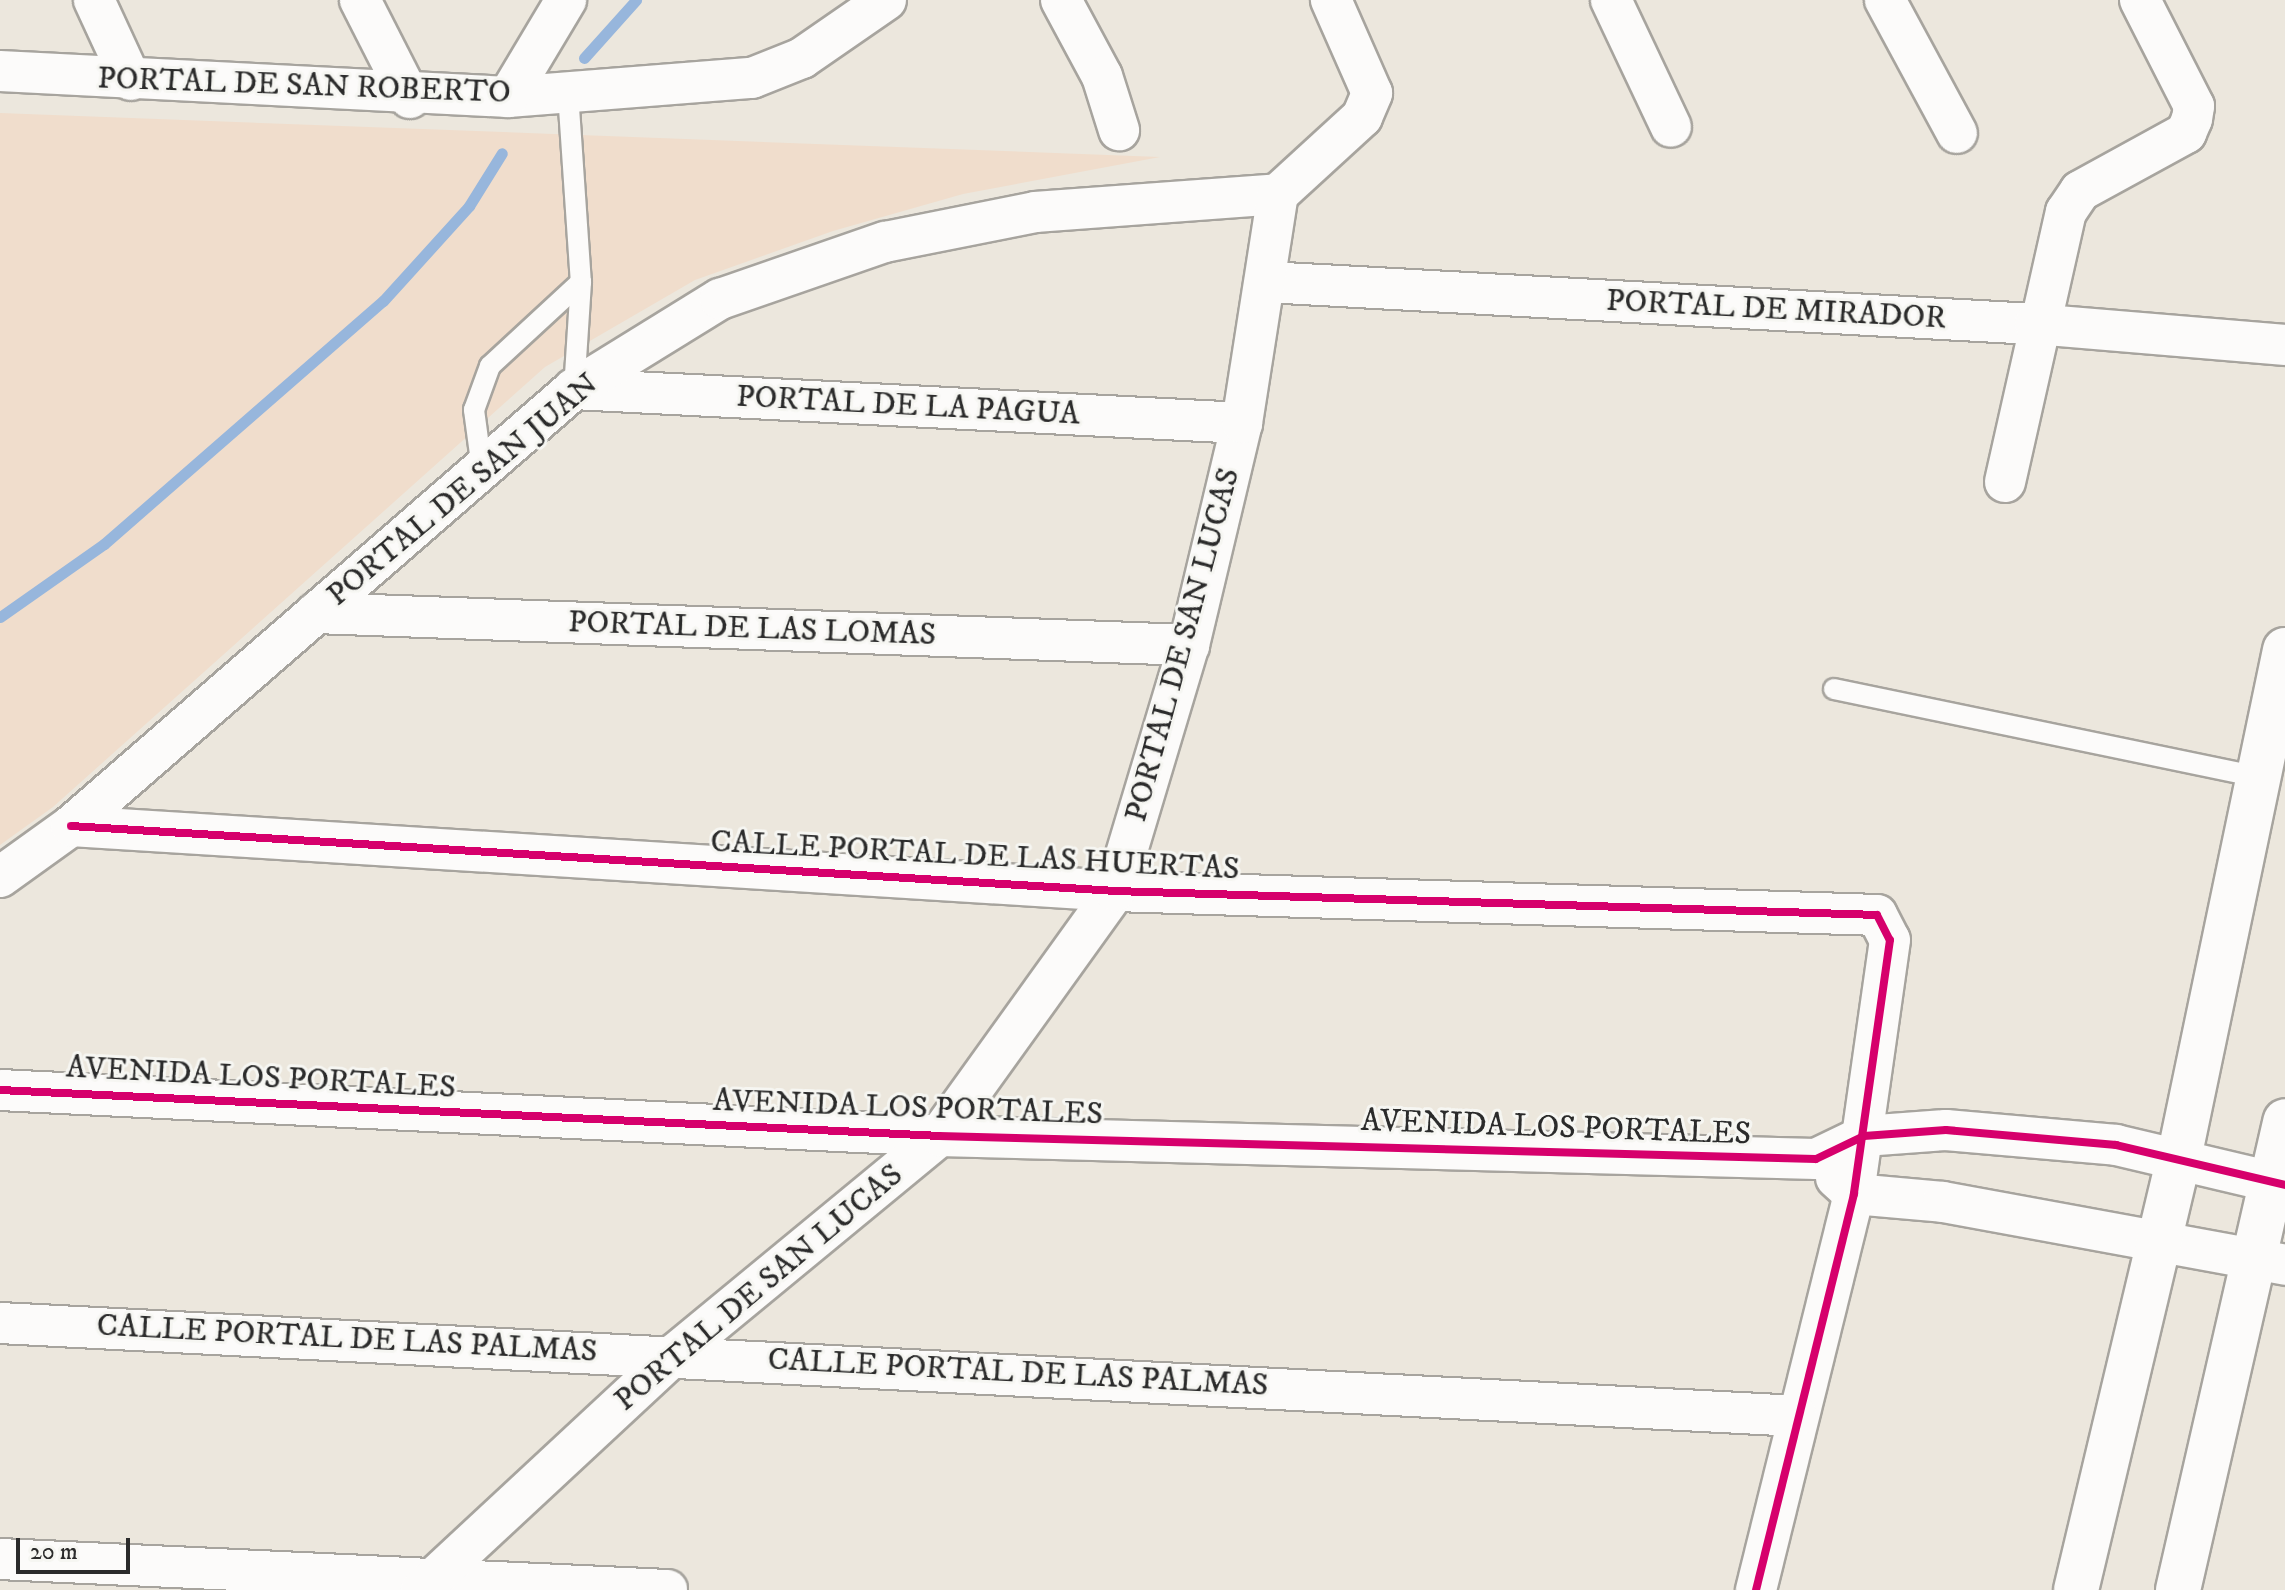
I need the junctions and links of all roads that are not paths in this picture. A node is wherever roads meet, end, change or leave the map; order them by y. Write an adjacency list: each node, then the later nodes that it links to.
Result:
1 (94, 0): 11 (street)
2 (360, 0): 14 (street)
3 (566, 0): 13 (street)
4 (886, 0): 12 (street, PORTAL DE SAN ROBERTO)
5 (1061, 0): 16 (street)
6 (1331, 0): 18 (street)
7 (1611, 0): 15 (street)
8 (1885, 0): 17 (street)
9 (2140, 0): 21 (street)
10 (0, 71): 11 (street, PORTAL DE SAN ROBERTO)
11 (131, 80): 14 (street, PORTAL DE SAN ROBERTO)
12 (568, 93): 13 (street, PORTAL DE SAN ROBERTO); 19 (lane)
13 (508, 97): 14 (street, PORTAL DE SAN ROBERTO)
14 (410, 98)
15 (1671, 127)
16 (1119, 130)
17 (1957, 133)
18 (1278, 194): 20 (street, PORTAL DE SAN LUCAS); 23 (street, PORTAL DE SAN JUAN)
19 (581, 282): 23 (lane); 25 (lane)
20 (1266, 282): 21 (street, PORTAL DE MIRADOR); 24 (street, PORTAL DE SAN LUCAS)
21 (2035, 324): 22 (street, PORTAL DE MIRADOR); 26 (street)
22 (2285, 345)
23 (574, 389): 24 (street, PORTAL DE LA PAGUA); 25 (street, PORTAL DE SAN JUAN)
24 (1242, 423): 28 (street, PORTAL DE SAN LUCAS)
25 (482, 469): 27 (street, PORTAL DE SAN JUAN)
26 (2005, 482)
27 (316, 613): 28 (street, PORTAL DE LAS LOMAS); 32 (street, PORTAL DE SAN JUAN)
28 (1189, 645): 34 (street, PORTAL DE SAN LUCAS)
29 (2285, 650): 31 (main road)
30 (1834, 689): 31 (lane)
31 (2258, 777): 39 (main road)
32 (71, 826): 33 (street, PORTAL DE SAN JUAN); 34 (street, CALLE PORTAL DE LAS HUERTAS)
33 (0, 877)
34 (1115, 891): 37 (street, PORTAL DE SAN LUCAS); 38 (street, CALLE PORTAL DE LAS HUERTAS)
35 (0, 1090): 37 (street, AVENIDA LOS PORTALES)
36 (2285, 1121): 41 (main road)
37 (939, 1136): 40 (street, AVENIDA LOS PORTALES); 46 (street, PORTAL DE SAN LUCAS)
38 (1864, 1136): 39 (street); 40 (street); 42 (street)
39 (2179, 1158): 41 (street); 43 (main road)
40 (1816, 1159): 42 (street)
41 (2280, 1181): 44 (main road)
42 (1854, 1194): 43 (street); 47 (street)
43 (2158, 1241): 44 (street); 52 (main road)
44 (2269, 1262): 53 (main road)
45 (0, 1323): 46 (street, CALLE PORTAL DE LAS PALMAS)
46 (675, 1354): 47 (street, CALLE PORTAL DE LAS PALMAS); 49 (street, PORTAL DE SAN LUCAS)
47 (1797, 1416): 51 (street)
48 (0, 1559): 49 (street)
49 (425, 1584): 50 (street)
50 (667, 1590)
51 (1756, 1590)
52 (2076, 1590)
53 (2178, 1590)

